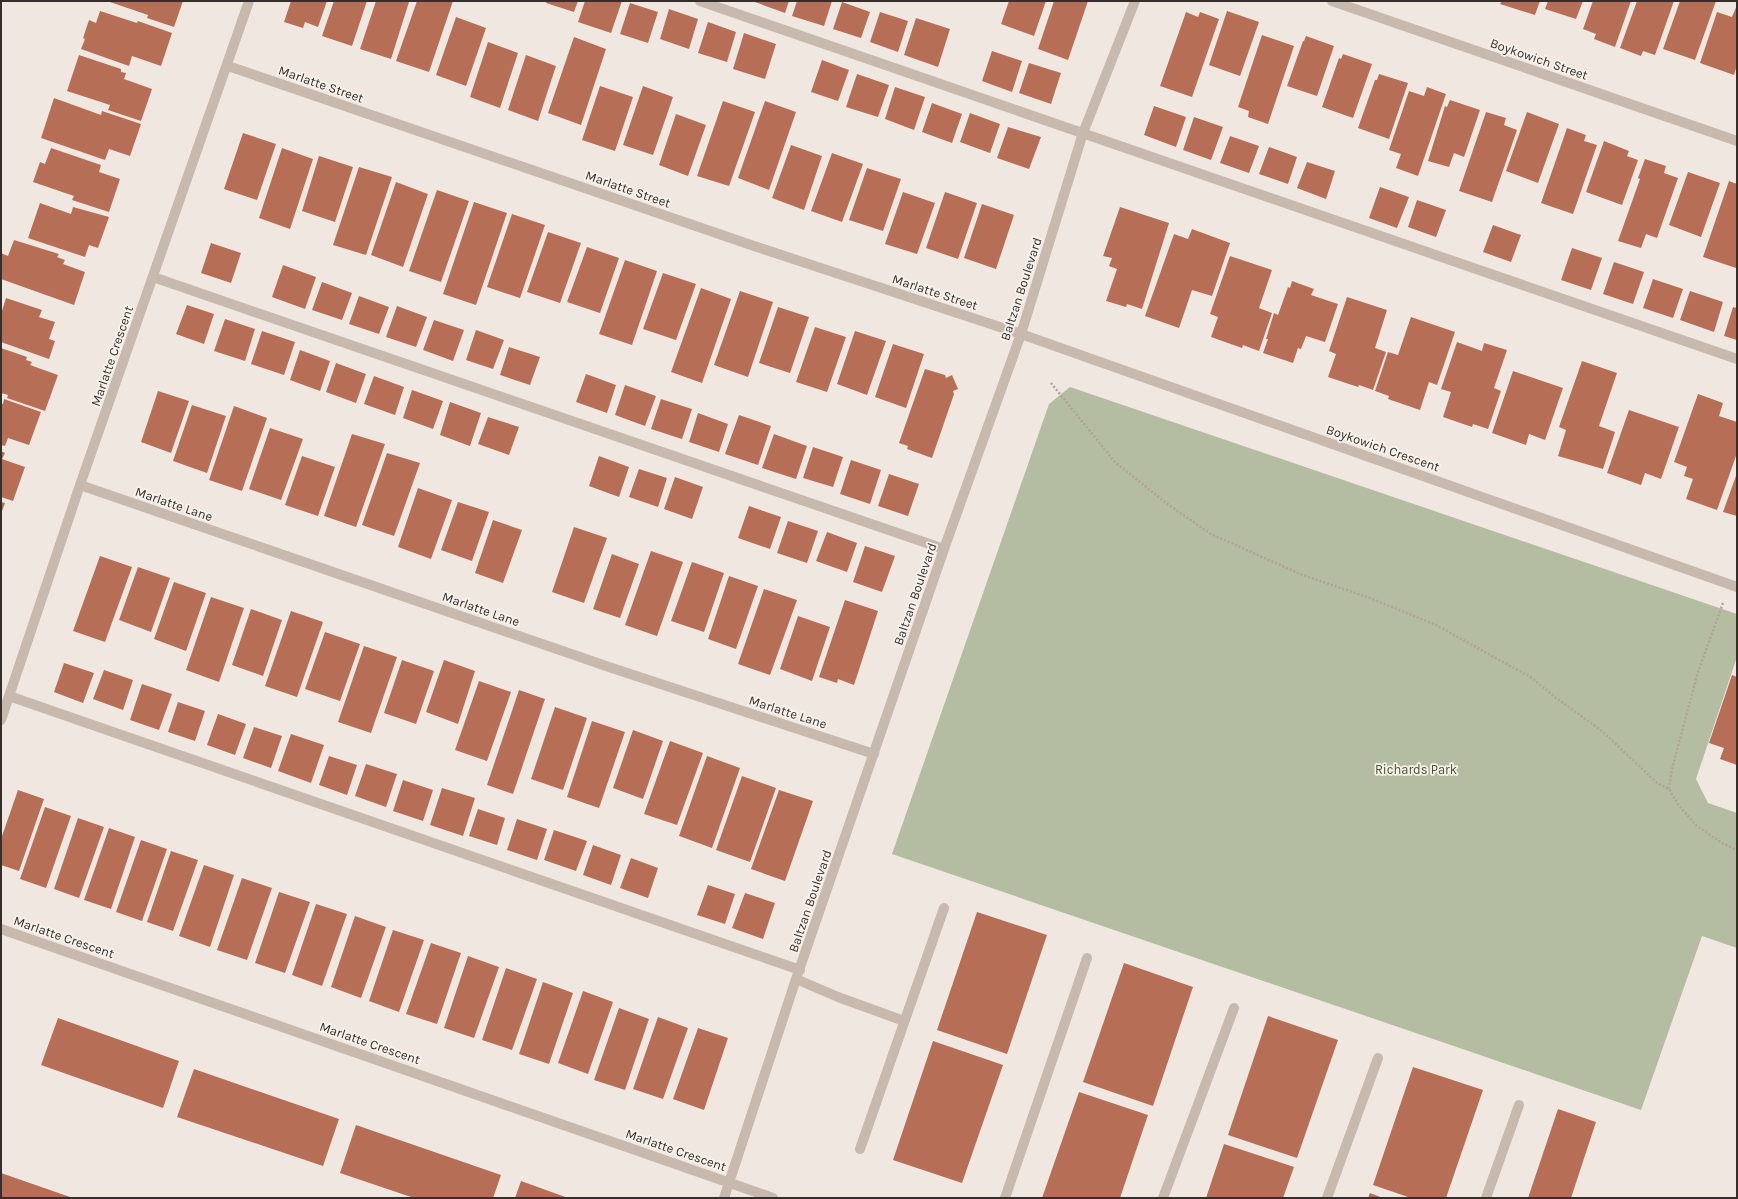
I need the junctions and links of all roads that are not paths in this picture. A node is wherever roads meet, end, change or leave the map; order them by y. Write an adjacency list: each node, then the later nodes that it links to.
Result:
1 (249, 1): 5 (street, Marlatte Crescent)
2 (700, 1): 6 (street)
3 (1135, 1): 6 (street, Baltzan Boulevard)
4 (1332, 1): 7 (street, Boykowich Street)
5 (228, 66): 8 (street, Marlatte Crescent); 9 (street, Marlatte Street)
6 (1083, 133): 9 (street, Baltzan Boulevard); 10 (street)
7 (1737, 141)
8 (153, 277): 11 (street, Marlatte Crescent); 12 (street)
9 (1021, 334): 12 (street, Baltzan Boulevard); 13 (street, Boykowich Crescent)
10 (1737, 358)
11 (80, 485): 14 (street, Marlatte Crescent); 16 (street, Marlatte Lane)
12 (944, 549): 16 (street, Baltzan Boulevard)
13 (1737, 587)
14 (9, 696): 15 (street, Marlatte Crescent); 20 (street)
15 (1, 720)
16 (874, 754): 20 (street, Baltzan Boulevard)
17 (944, 908): 23 (street)
18 (1, 929): 27 (street, Marlatte Crescent)
19 (1087, 958): 30 (street)
20 (800, 970): 21 (street, Baltzan Boulevard)
21 (796, 980): 23 (street); 27 (street, Baltzan Boulevard)
22 (1234, 1008): 31 (street)
23 (904, 1021): 26 (street)
24 (1378, 1058): 32 (street)
25 (1519, 1105): 33 (street)
26 (860, 1149)
27 (730, 1182): 28 (street, Baltzan Boulevard); 29 (street, Marlatte Crescent)
28 (724, 1198)
29 (773, 1198)
30 (1005, 1198)
31 (1163, 1198)
32 (1327, 1198)
33 (1486, 1198)

